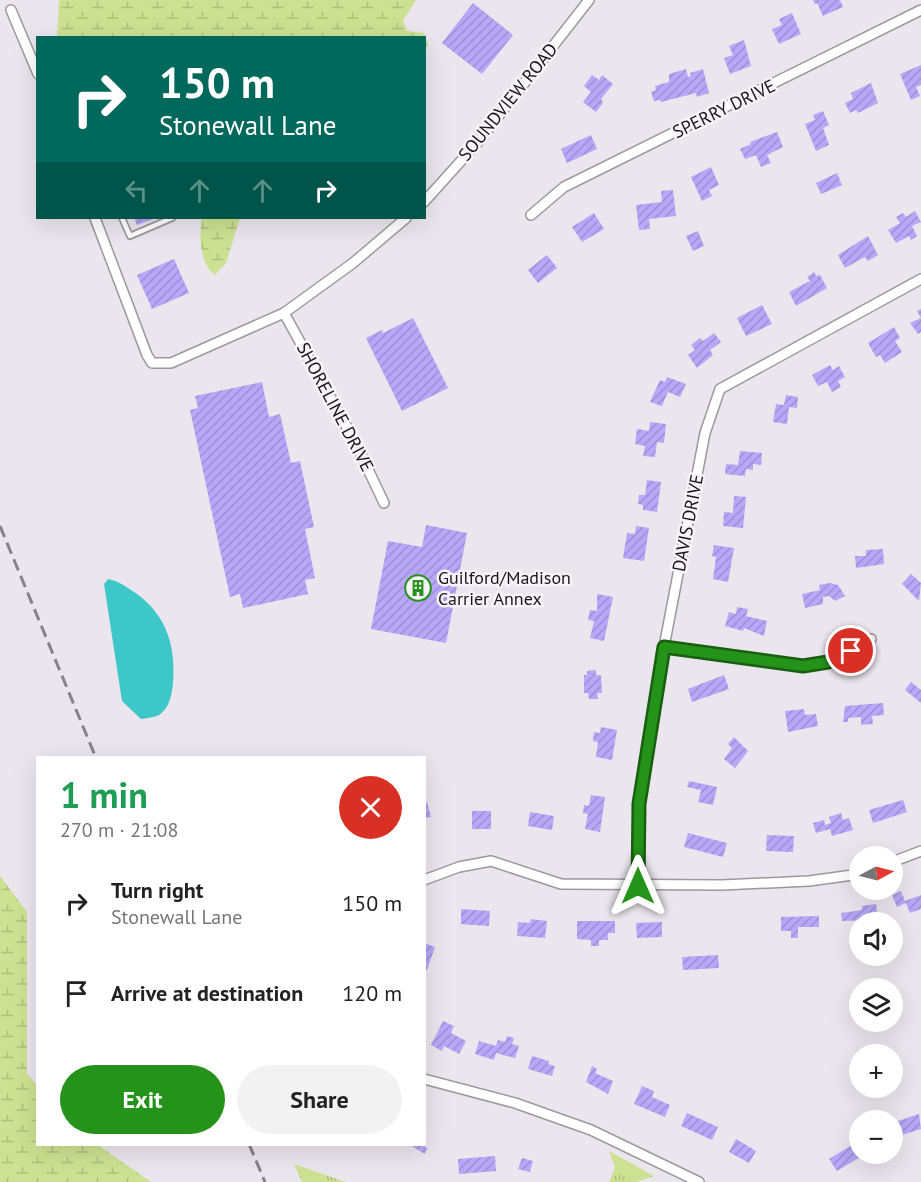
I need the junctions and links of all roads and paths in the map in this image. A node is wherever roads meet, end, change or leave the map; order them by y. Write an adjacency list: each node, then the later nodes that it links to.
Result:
1 (589, 0): 5 (street, SOUNDVIEW ROAD)
2 (11, 10): 4 (street)
3 (921, 10): 6 (street, SPERRY DRIVE)
4 (36, 69)
5 (426, 200)
6 (531, 215)
7 (95, 219): 12 (street)
8 (122, 219): 9 (lane)
9 (170, 219)
10 (405, 219): 12 (street)
11 (921, 279): 15 (street, DAVIS DRIVE)
12 (284, 313): 13 (street, SHORELINE DRIVE)
13 (384, 502)
14 (872, 639): 15 (street)
15 (664, 647): 20 (street, DAVIS DRIVE)
16 (921, 851): 17 (street)
17 (903, 858)
18 (849, 876): 20 (street)
19 (426, 879): 20 (street)
20 (638, 886)
21 (426, 1080): 22 (street)
22 (699, 1182)

